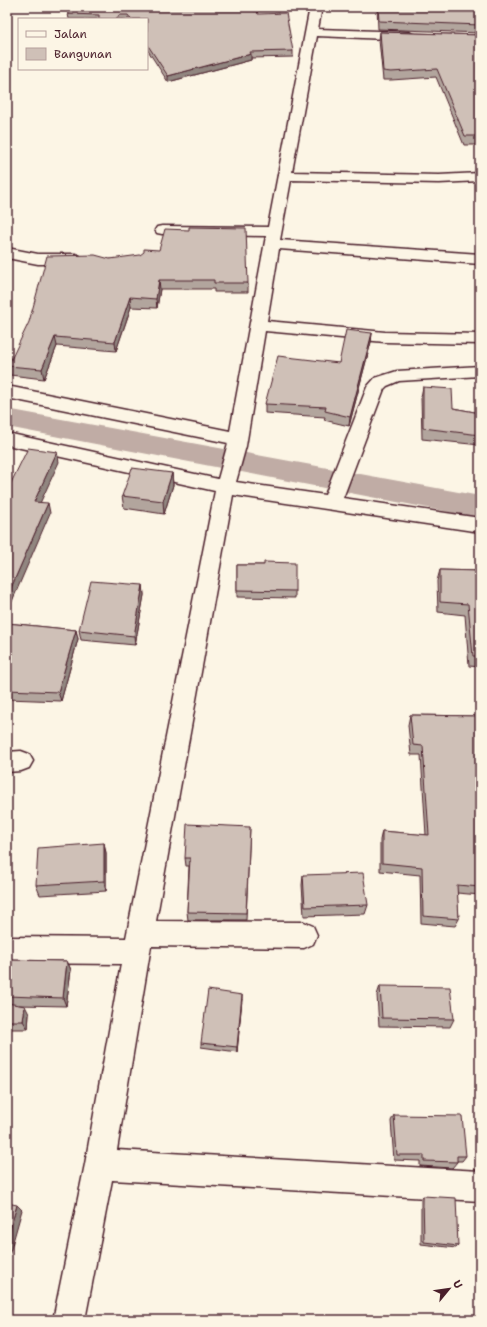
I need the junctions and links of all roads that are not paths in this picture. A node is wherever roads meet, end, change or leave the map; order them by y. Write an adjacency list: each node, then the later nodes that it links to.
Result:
1 (316, 7): 2 (street)
2 (311, 32): 3 (street); 4 (street)
3 (419, 36)
4 (284, 176): 5 (street); 7 (street)
5 (480, 177)
6 (162, 230): 7 (street)
7 (273, 238): 10 (street); 11 (street)
8 (7, 253): 9 (street)
9 (89, 258)
10 (480, 259)
11 (258, 325): 12 (street); 16 (street)
12 (480, 339)
13 (480, 371): 18 (street)
14 (7, 392): 16 (street)
15 (7, 439): 17 (street)
16 (237, 443): 17 (street)
17 (227, 481): 18 (street); 21 (street)
18 (334, 497): 19 (street)
19 (480, 525)
20 (304, 935): 21 (street)
21 (139, 942): 22 (street); 23 (street)
22 (7, 950)
23 (100, 1164): 24 (street); 25 (street)
24 (480, 1186)
25 (68, 1320)

